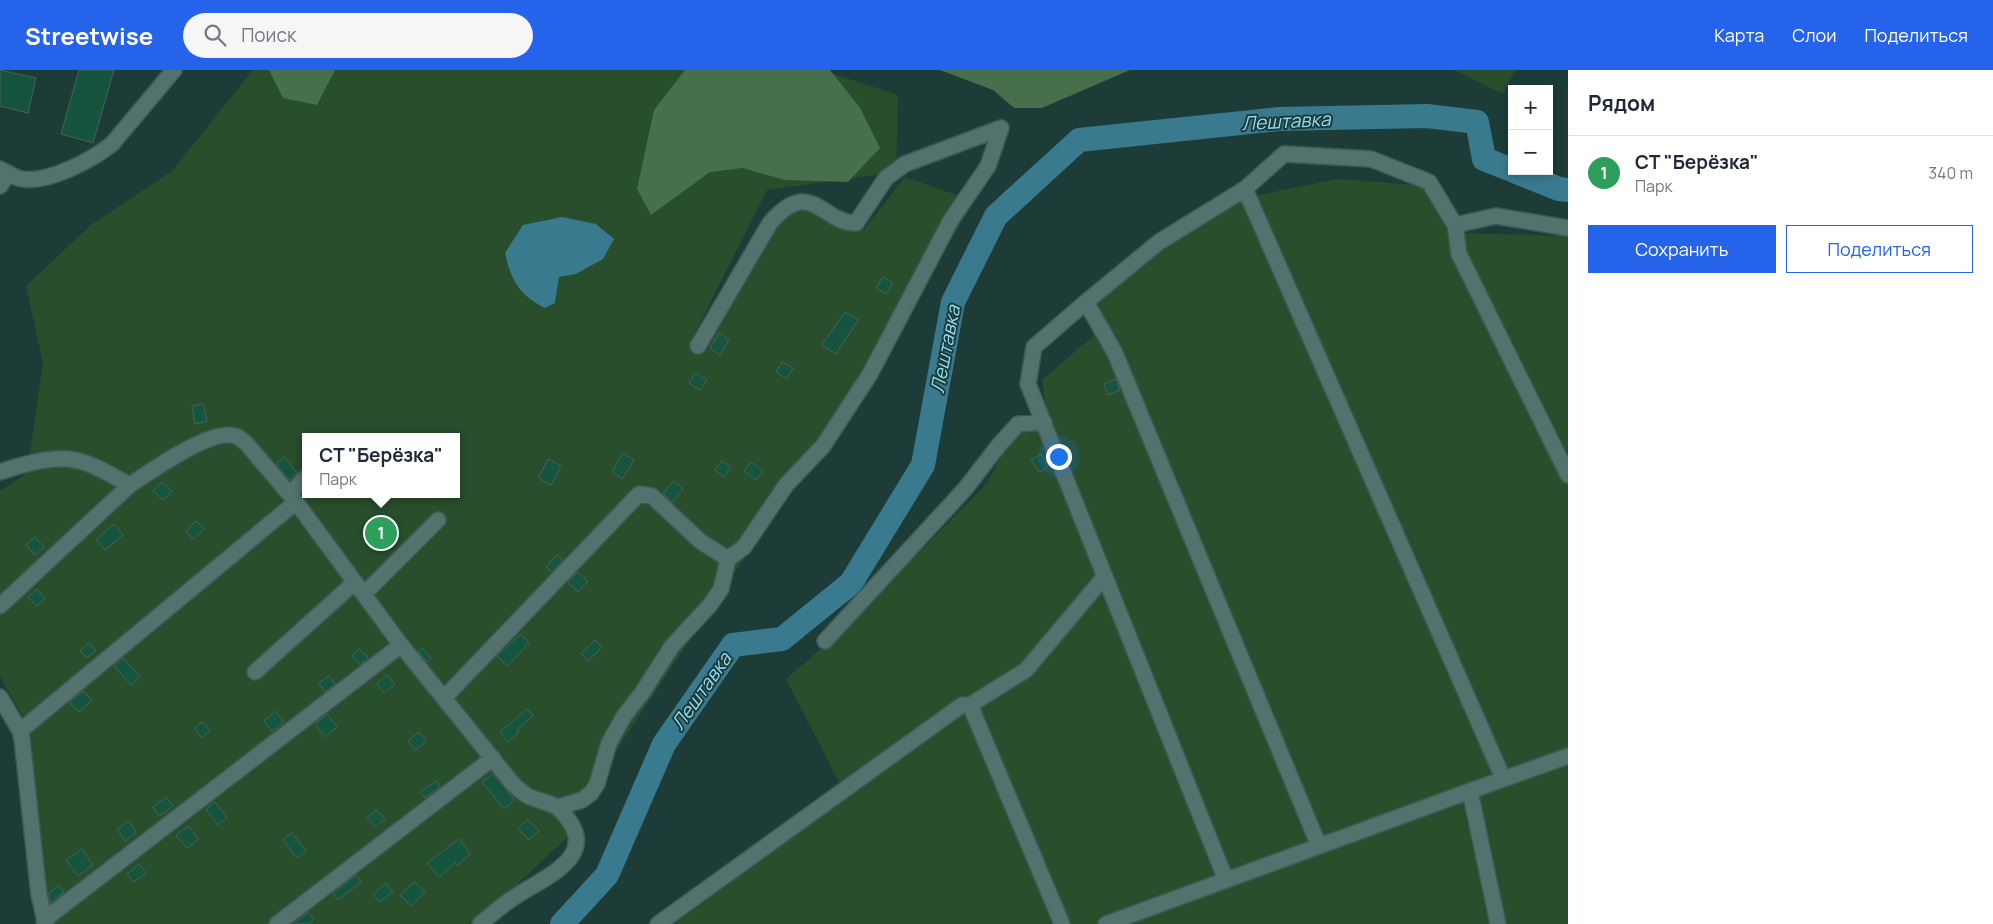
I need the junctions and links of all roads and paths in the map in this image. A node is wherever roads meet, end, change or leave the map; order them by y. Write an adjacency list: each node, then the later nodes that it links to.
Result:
1 (174, 70): 2 (street)
2 (4, 171): 3 (street)
3 (0, 186)
4 (1245, 189): 5 (street); 7 (street); 29 (street)
5 (1455, 225): 6 (street); 11 (street)
6 (1568, 228)
7 (1086, 302): 9 (street); 32 (street)
8 (698, 346): 16 (street)
9 (1044, 422): 17 (street); 20 (street)
10 (0, 472): 13 (street)
11 (1568, 475)
12 (302, 483): 14 (street)
13 (130, 485): 14 (street); 19 (street)
14 (293, 498): 18 (street); 26 (street)
15 (438, 520): 18 (street)
16 (728, 559): 24 (street); 31 (street)
17 (1105, 576): 25 (street); 33 (street)
18 (359, 588): 21 (street); 22 (street)
19 (0, 606)
20 (825, 641)
21 (401, 645): 24 (street); 34 (street)
22 (255, 672)
23 (0, 697): 26 (street)
24 (444, 698): 28 (street)
25 (970, 704): 37 (street); 38 (street)
26 (20, 731): 34 (street)
27 (1568, 756): 29 (street)
28 (493, 758): 31 (street); 35 (street)
29 (1503, 778): 30 (street)
30 (1470, 791): 32 (street); 40 (street)
31 (558, 807): 36 (street)
32 (1319, 846): 33 (street)
33 (1226, 880): 39 (street)
34 (45, 922)
35 (278, 924)
36 (480, 924)
37 (658, 924)
38 (1062, 924)
39 (1106, 924)
40 (1498, 924)

